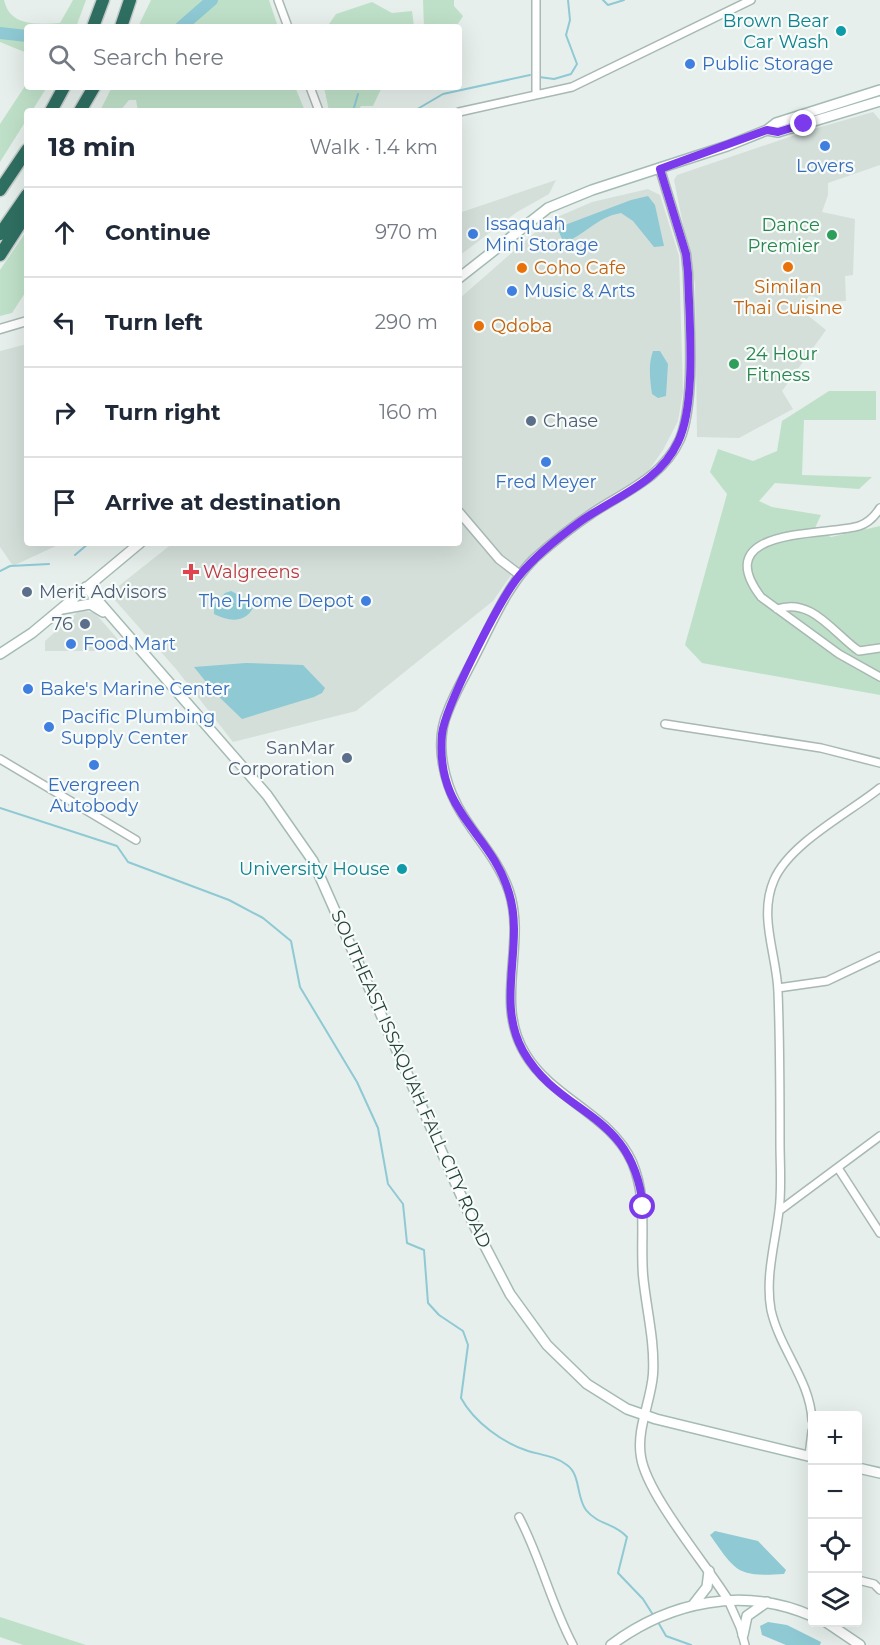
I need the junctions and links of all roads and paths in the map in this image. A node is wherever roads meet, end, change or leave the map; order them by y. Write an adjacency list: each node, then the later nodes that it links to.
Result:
1 (103, 0): 6 (highway)
2 (130, 0): 7 (highway)
3 (278, 0): 8 (street)
4 (536, 0): 13 (street)
5 (751, 0): 13 (street)
6 (94, 24)
7 (123, 24)
8 (287, 24)
9 (62, 90): 15 (highway)
10 (92, 90): 16 (highway)
11 (311, 90): 17 (street)
12 (880, 90): 19 (main road)
13 (536, 95): 18 (street)
14 (880, 101): 19 (main road)
15 (53, 108)
16 (83, 108)
17 (318, 108)
18 (462, 111)
19 (767, 130): 21 (main road)
20 (24, 154): 22 (highway)
21 (660, 169): 27 (main road); 33 (street)
22 (0, 190)
23 (24, 199): 25 (highway)
24 (24, 218): 26 (highway)
25 (0, 234)
26 (0, 255)
27 (462, 276)
28 (24, 322): 29 (street)
29 (0, 329)
30 (880, 508): 36 (street)
31 (462, 516): 33 (street)
32 (136, 546): 34 (main road)
33 (520, 575): 53 (street)
34 (86, 588): 35 (main road); 37 (main road, SOUTHEAST ISSAQUAH FALL CITY ROAD)
35 (60, 609): 37 (main road); 39 (main road)
36 (777, 609): 38 (street); 40 (street)
37 (117, 622): 53 (main road, SOUTHEAST ISSAQUAH FALL CITY ROAD)
38 (880, 648)
39 (0, 654)
40 (880, 677)
41 (665, 723): 43 (street)
42 (0, 759): 45 (street)
43 (880, 763)
44 (880, 788): 47 (street)
45 (136, 840)
46 (880, 956): 47 (street)
47 (778, 988): 50 (street)
48 (880, 1136): 49 (street)
49 (838, 1168): 50 (street); 51 (street)
50 (779, 1211): 52 (street)
51 (880, 1233)
52 (812, 1411)
53 (645, 1416): 54 (main road, SOUTHEAST ISSAQUAH FALL CITY ROAD); 58 (street)
54 (808, 1455)
55 (862, 1469): 56 (main road)
56 (880, 1473)
57 (519, 1517): 67 (street)
58 (709, 1571): 61 (street); 63 (main road)
59 (862, 1581): 60 (street)
60 (880, 1590)
61 (728, 1600): 62 (main road); 63 (main road); 66 (street)
62 (767, 1602): 64 (main road); 66 (main road)
63 (693, 1605): 68 (main road)
64 (808, 1612)
65 (832, 1627): 70 (main road)
66 (743, 1635): 69 (street)
67 (573, 1645)
68 (611, 1645)
69 (745, 1645)
70 (860, 1645)

